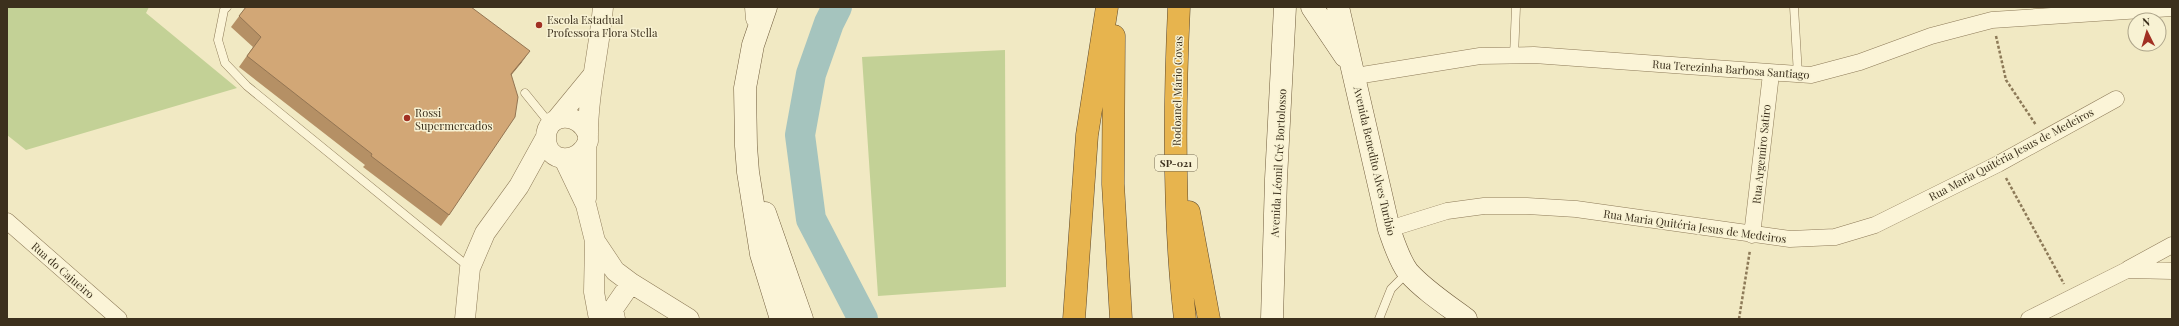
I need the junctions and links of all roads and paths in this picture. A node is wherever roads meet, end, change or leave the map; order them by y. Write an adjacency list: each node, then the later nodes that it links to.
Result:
1 (227, 7): 36 (lane)
2 (603, 7): 18 (street)
3 (1107, 7): 50 (highway)
4 (1115, 7): 51 (highway)
5 (1178, 7): 23 (highway, Rodoanel Mário Covas / SP-021)
6 (1285, 7): 54 (main road, Avenida Léonil Cré Bortolosso)
7 (1312, 7): 15 (main road, Avenida Benedito Alves Turíbio)
8 (1338, 7): 15 (main road, Avenida Benedito Alves Turíbio)
9 (1516, 7): 14 (lane)
10 (1794, 7): 17 (lane)
11 (2172, 8): 13 (street, Rua Terezinha Barbosa Santiago)
12 (757, 10): 21 (main road)
13 (1992, 20): 17 (street, Rua Terezinha Barbosa Santiago); 24 (path)
14 (1514, 56): 15 (street, Rua Terezinha Barbosa Santiago); 16 (street, Rua Terezinha Barbosa Santiago)
15 (1354, 72): 31 (main road, Avenida Benedito Alves Turíbio)
16 (1770, 74): 17 (street, Rua Terezinha Barbosa Santiago); 32 (street, Rua Argemiro Satiro)
17 (1798, 75)
18 (593, 76): 22 (street); 25 (street)
19 (525, 93): 22 (lane)
20 (2116, 99): 24 (street, Rua Maria Quitéria Jesus de Medeiros)
21 (747, 113): 35 (main road); 49 (main road)
22 (551, 127): 25 (street); 26 (street); 28 (street)
23 (1175, 135): 52 (highway, Rodoanel Mário Covas / SP-021); 53 (highway)
24 (2044, 137): 27 (street, Rua Maria Quitéria Jesus de Medeiros)
25 (587, 141): 26 (street); 29 (street)
26 (563, 158): 28 (street); 29 (street)
27 (1998, 164): 32 (street, Rua Maria Quitéria Jesus de Medeiros); 41 (path)
28 (519, 186): 36 (street)
29 (586, 205): 33 (street)
30 (7, 221): 42 (street, Rua do Cajueiro)
31 (1389, 229): 32 (street, Rua Maria Quitéria Jesus de Medeiros); 38 (main road, Avenida Benedito Alves Turíbio)
32 (1752, 235): 57 (path)
33 (595, 241): 40 (street); 44 (street)
34 (2172, 245): 37 (street)
35 (761, 254): 47 (main road); 48 (main road)
36 (470, 268): 43 (street)
37 (2127, 270): 39 (street); 41 (street)
38 (1408, 271): 55 (lane); 56 (main road, Avenida Benedito Alves Turíbio)
39 (2172, 271)
40 (631, 283): 45 (street); 46 (street)
41 (2072, 297): 58 (street)
42 (119, 319)
43 (465, 319)
44 (599, 319)
45 (615, 319)
46 (689, 319)
47 (767, 319)
48 (781, 319)
49 (802, 319)
50 (1074, 319)
51 (1121, 319)
52 (1185, 319)
53 (1209, 319)
54 (1272, 319)
55 (1379, 319)
56 (1466, 319)
57 (1739, 319)
58 (2028, 319)

